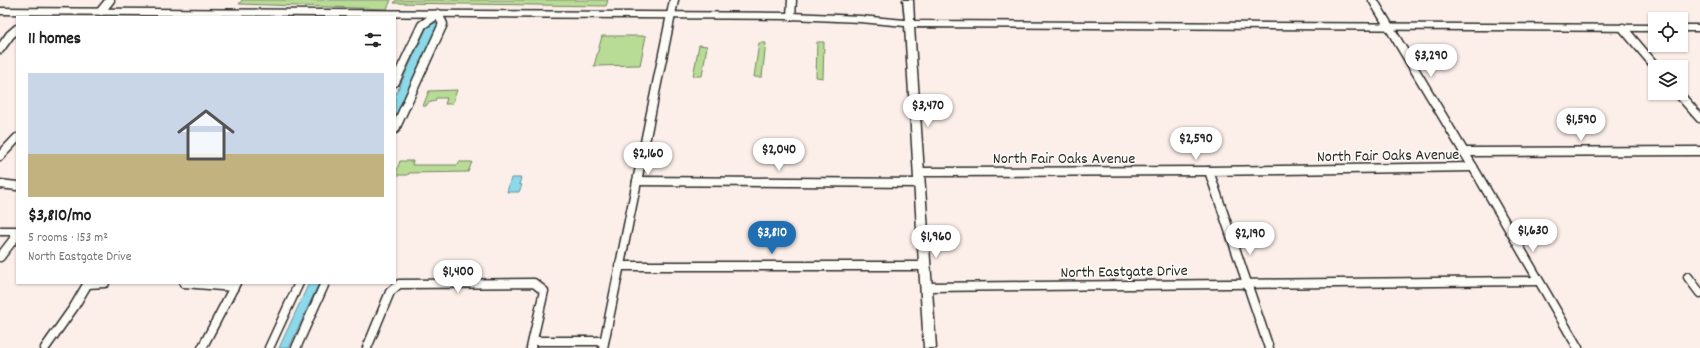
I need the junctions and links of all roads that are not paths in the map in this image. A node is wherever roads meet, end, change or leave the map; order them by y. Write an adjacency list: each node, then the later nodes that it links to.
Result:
1 (110, 0): 7 (street)
2 (674, 0): 11 (street)
3 (792, 0): 12 (street)
4 (908, 0): 13 (street)
5 (1372, 0): 14 (street)
6 (0, 11): 7 (street)
7 (101, 11): 8 (street)
8 (201, 14): 10 (street)
9 (438, 14): 10 (street); 11 (street); 22 (street); 25 (street)
10 (297, 15)
11 (671, 15): 12 (street); 33 (street)
12 (791, 16): 13 (street)
13 (910, 24): 14 (street); 32 (street)
14 (1388, 26): 15 (street); 28 (street)
15 (1623, 28): 16 (street); 21 (street)
16 (1648, 28)
17 (1688, 28): 18 (street)
18 (1700, 28)
19 (16, 30): 20 (street)
20 (0, 49)
21 (1650, 60)
22 (396, 80)
23 (1684, 100): 24 (street)
24 (1700, 118)
25 (396, 128)
26 (16, 139): 29 (street)
27 (1700, 151): 28 (street, North Fair Oaks Avenue)
28 (1463, 152): 30 (street)
29 (0, 156)
30 (1473, 167): 31 (street, North Fair Oaks Avenue); 43 (street)
31 (1209, 171): 32 (street, North Fair Oaks Avenue); 48 (street)
32 (920, 177): 33 (street, North Fair Oaks Avenue); 41 (street)
33 (637, 181): 40 (street)
34 (0, 184): 35 (street)
35 (16, 186)
36 (0, 231): 37 (street)
37 (16, 231)
38 (16, 236): 39 (street)
39 (0, 257)
40 (619, 266): 41 (street); 53 (street)
41 (924, 266): 50 (street)
42 (1688, 277): 51 (street)
43 (1538, 281): 48 (street, North Eastgate Drive); 61 (street)
44 (87, 284): 54 (street)
45 (210, 284): 49 (street)
46 (299, 284): 56 (street)
47 (325, 284): 57 (street)
48 (1248, 284): 50 (street, North Eastgate Drive); 60 (street)
49 (235, 285): 55 (street)
50 (926, 287): 59 (street)
51 (1700, 293)
52 (532, 344): 53 (street); 58 (street)
53 (603, 344)
54 (45, 348)
55 (202, 348)
56 (269, 348)
57 (296, 348)
58 (367, 348)
59 (930, 348)
60 (1270, 348)
61 (1578, 348)

